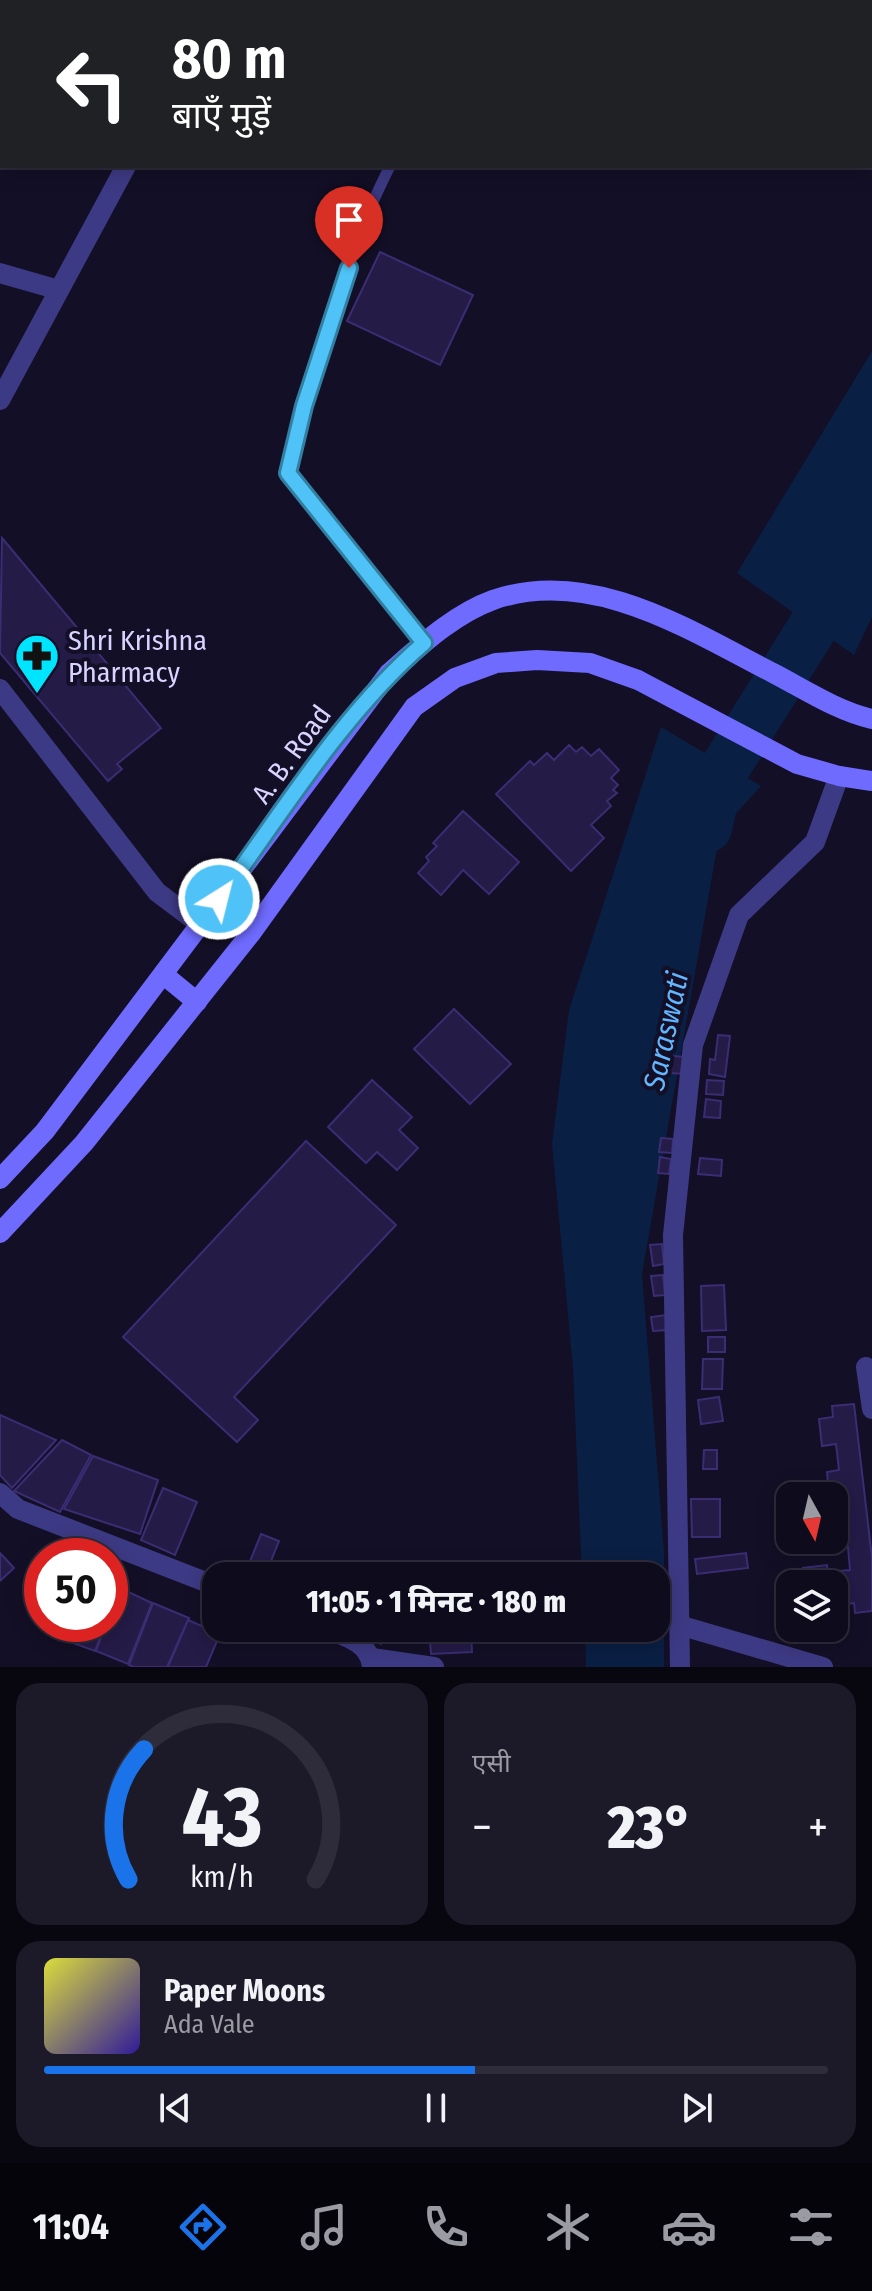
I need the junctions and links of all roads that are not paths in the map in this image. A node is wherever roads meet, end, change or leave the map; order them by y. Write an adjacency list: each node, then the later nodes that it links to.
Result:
1 (125, 168): 4 (street)
2 (389, 168): 6 (lane)
3 (0, 273): 4 (street)
4 (59, 290): 5 (street)
5 (0, 400)
6 (424, 643): 8 (main road, A. B. Road); 11 (main road, A. B. Road)
7 (0, 689): 11 (street)
8 (872, 719)
9 (839, 776): 10 (main road); 13 (main road); 20 (street)
10 (872, 781)
11 (201, 925): 12 (main road, A. B. Road)
12 (164, 975): 13 (main road); 14 (main road, A. B. Road)
13 (197, 1002): 15 (main road)
14 (0, 1179)
15 (0, 1233)
16 (866, 1367): 17 (street)
17 (872, 1409)
18 (0, 1493): 19 (street)
19 (202, 1581)
20 (679, 1625): 24 (street); 25 (street)
21 (354, 1642): 22 (street)
22 (372, 1663): 23 (street)
23 (434, 1667)
24 (680, 1667)
25 (823, 1667)

